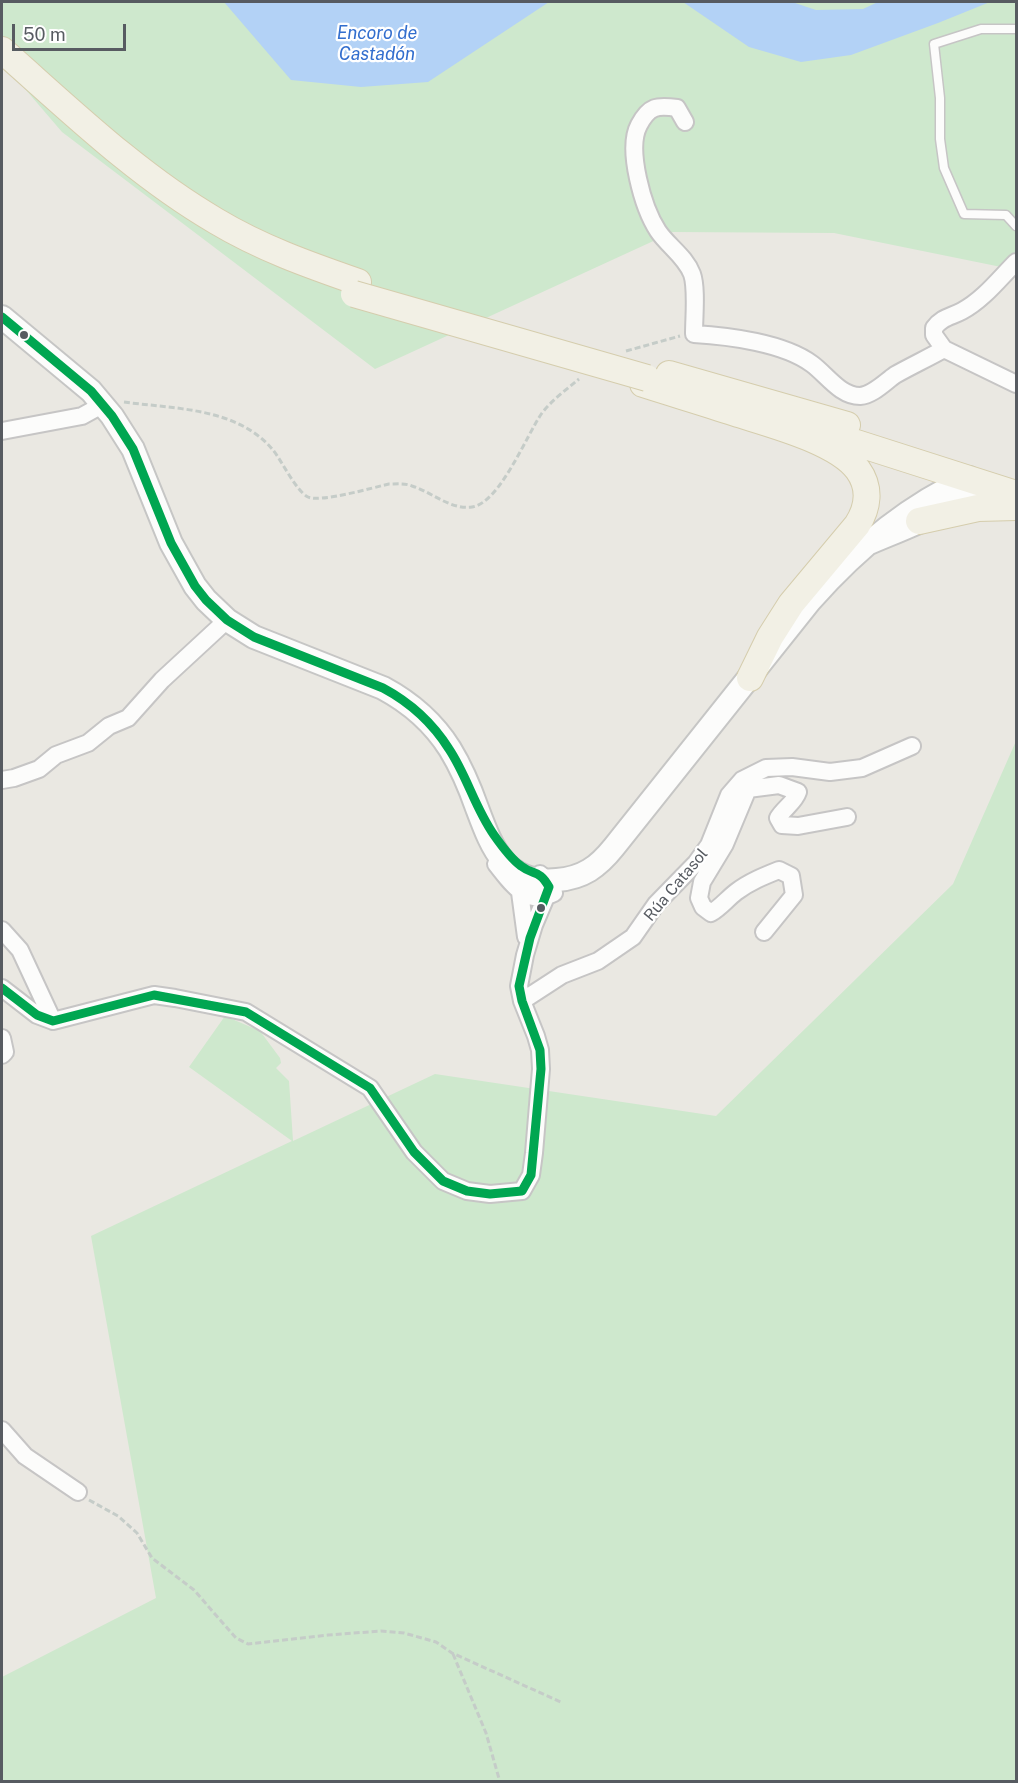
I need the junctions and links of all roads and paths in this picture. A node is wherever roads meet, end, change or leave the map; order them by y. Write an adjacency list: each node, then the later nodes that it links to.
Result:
1 (1017, 29): 5 (lane)
2 (2, 50): 7 (main road)
3 (2, 68): 7 (main road)
4 (686, 122): 9 (street)
5 (1017, 226)
6 (1017, 262): 10 (street)
7 (356, 288): 13 (main road); 13 (main road, bridge)
8 (2, 317): 15 (main road)
9 (694, 334): 10 (street); 11 (path)
10 (944, 349): 14 (street)
11 (626, 351)
12 (587, 372): 15 (path)
13 (646, 377): 16 (main road); 18 (main road); 26 (main road)
14 (1017, 384)
15 (102, 405): 17 (street); 25 (main road)
16 (819, 417): 18 (main road); 19 (main road)
17 (2, 430)
18 (969, 478): 20 (main road); 21 (main road); 23 (main road); 24 (main road)
19 (1017, 478)
20 (1017, 486)
21 (1017, 494)
22 (1017, 507): 23 (main road)
23 (919, 521): 24 (main road)
24 (867, 544): 26 (main road)
25 (227, 620): 28 (street); 30 (main road)
26 (750, 678): 33 (main road)
27 (912, 746): 29 (street)
28 (2, 780)
29 (745, 784): 31 (street); 36 (street); 39 (street, Rúa Catasol)
30 (476, 805): 32 (main road); 34 (main road)
31 (847, 817)
32 (512, 855): 33 (main road); 34 (street)
33 (579, 870): 34 (main road)
34 (533, 883): 37 (street); 37 (street)
35 (2, 930): 40 (street)
36 (764, 932)
37 (525, 955): 39 (street)
38 (2, 988): 40 (street)
39 (522, 1000): 40 (street)
40 (52, 1021)
41 (2, 1038): 42 (street)
42 (2, 1055)
43 (2, 1430): 44 (street)
44 (78, 1492): 45 (path)
45 (453, 1653): 46 (path); 47 (path)
46 (563, 1703)
47 (500, 1782)

